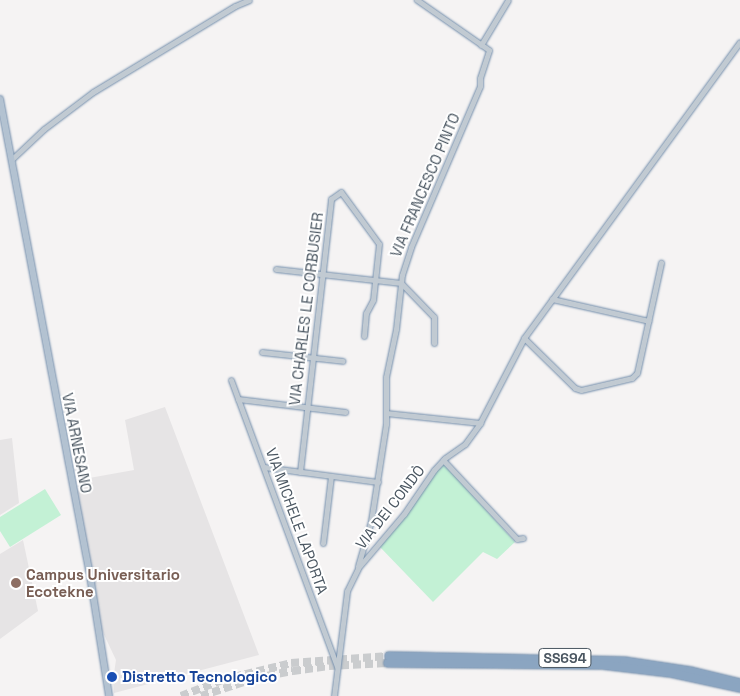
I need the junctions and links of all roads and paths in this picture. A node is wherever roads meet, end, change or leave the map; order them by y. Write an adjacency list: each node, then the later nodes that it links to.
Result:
1 (249, 0): 7 (street)
2 (417, 0): 5 (street)
3 (508, 0): 5 (street)
4 (740, 42): 13 (street, VIA DEI CONDÒ)
5 (481, 45): 12 (street, VIA FRANCESCO PINTO)
6 (0, 99): 7 (main road, VIA ARNESANO)
7 (11, 160): 38 (main road, VIA ARNESANO)
8 (661, 263): 14 (street)
9 (276, 269): 10 (street)
10 (322, 274): 11 (street); 11 (street, VIA CHARLES LE CORBUSIER); 19 (street, VIA CHARLES LE CORBUSIER)
11 (375, 280): 12 (street); 15 (street, VIA CHARLES LE CORBUSIER)
12 (401, 283): 17 (street); 25 (street, VIA FRANCESCO PINTO)
13 (552, 299): 14 (street); 16 (street, VIA DEI CONDÒ)
14 (649, 320): 16 (street)
15 (364, 336)
16 (524, 338): 26 (street, VIA DEI CONDÒ)
17 (434, 343)
18 (262, 352): 19 (street)
19 (312, 358): 20 (street); 23 (street, VIA CHARLES LE CORBUSIER)
20 (343, 361)
21 (231, 380): 22 (street, VIA MICHELE LAPORTA)
22 (238, 399): 23 (street); 28 (street, VIA MICHELE LAPORTA)
23 (307, 407): 24 (street); 29 (street, VIA CHARLES LE CORBUSIER)
24 (346, 412)
25 (386, 413): 26 (street); 31 (street, VIA FRANCESCO PINTO)
26 (480, 423): 27 (street, VIA DEI CONDÒ)
27 (443, 460): 32 (street); 34 (street, VIA DEI CONDÒ)
28 (264, 468): 29 (street); 35 (street, VIA MICHELE LAPORTA)
29 (300, 472): 30 (street)
30 (331, 476): 31 (street); 33 (street)
31 (378, 482): 34 (street, VIA FRANCESCO PINTO)
32 (522, 538)
33 (322, 543)
34 (358, 568): 35 (street, VIA DEI CONDÒ)
35 (338, 670): 39 (street, VIA DEI CONDÒ)
36 (740, 683): 37 (highway, SS694)
37 (740, 688)
38 (110, 696)
39 (334, 696)

